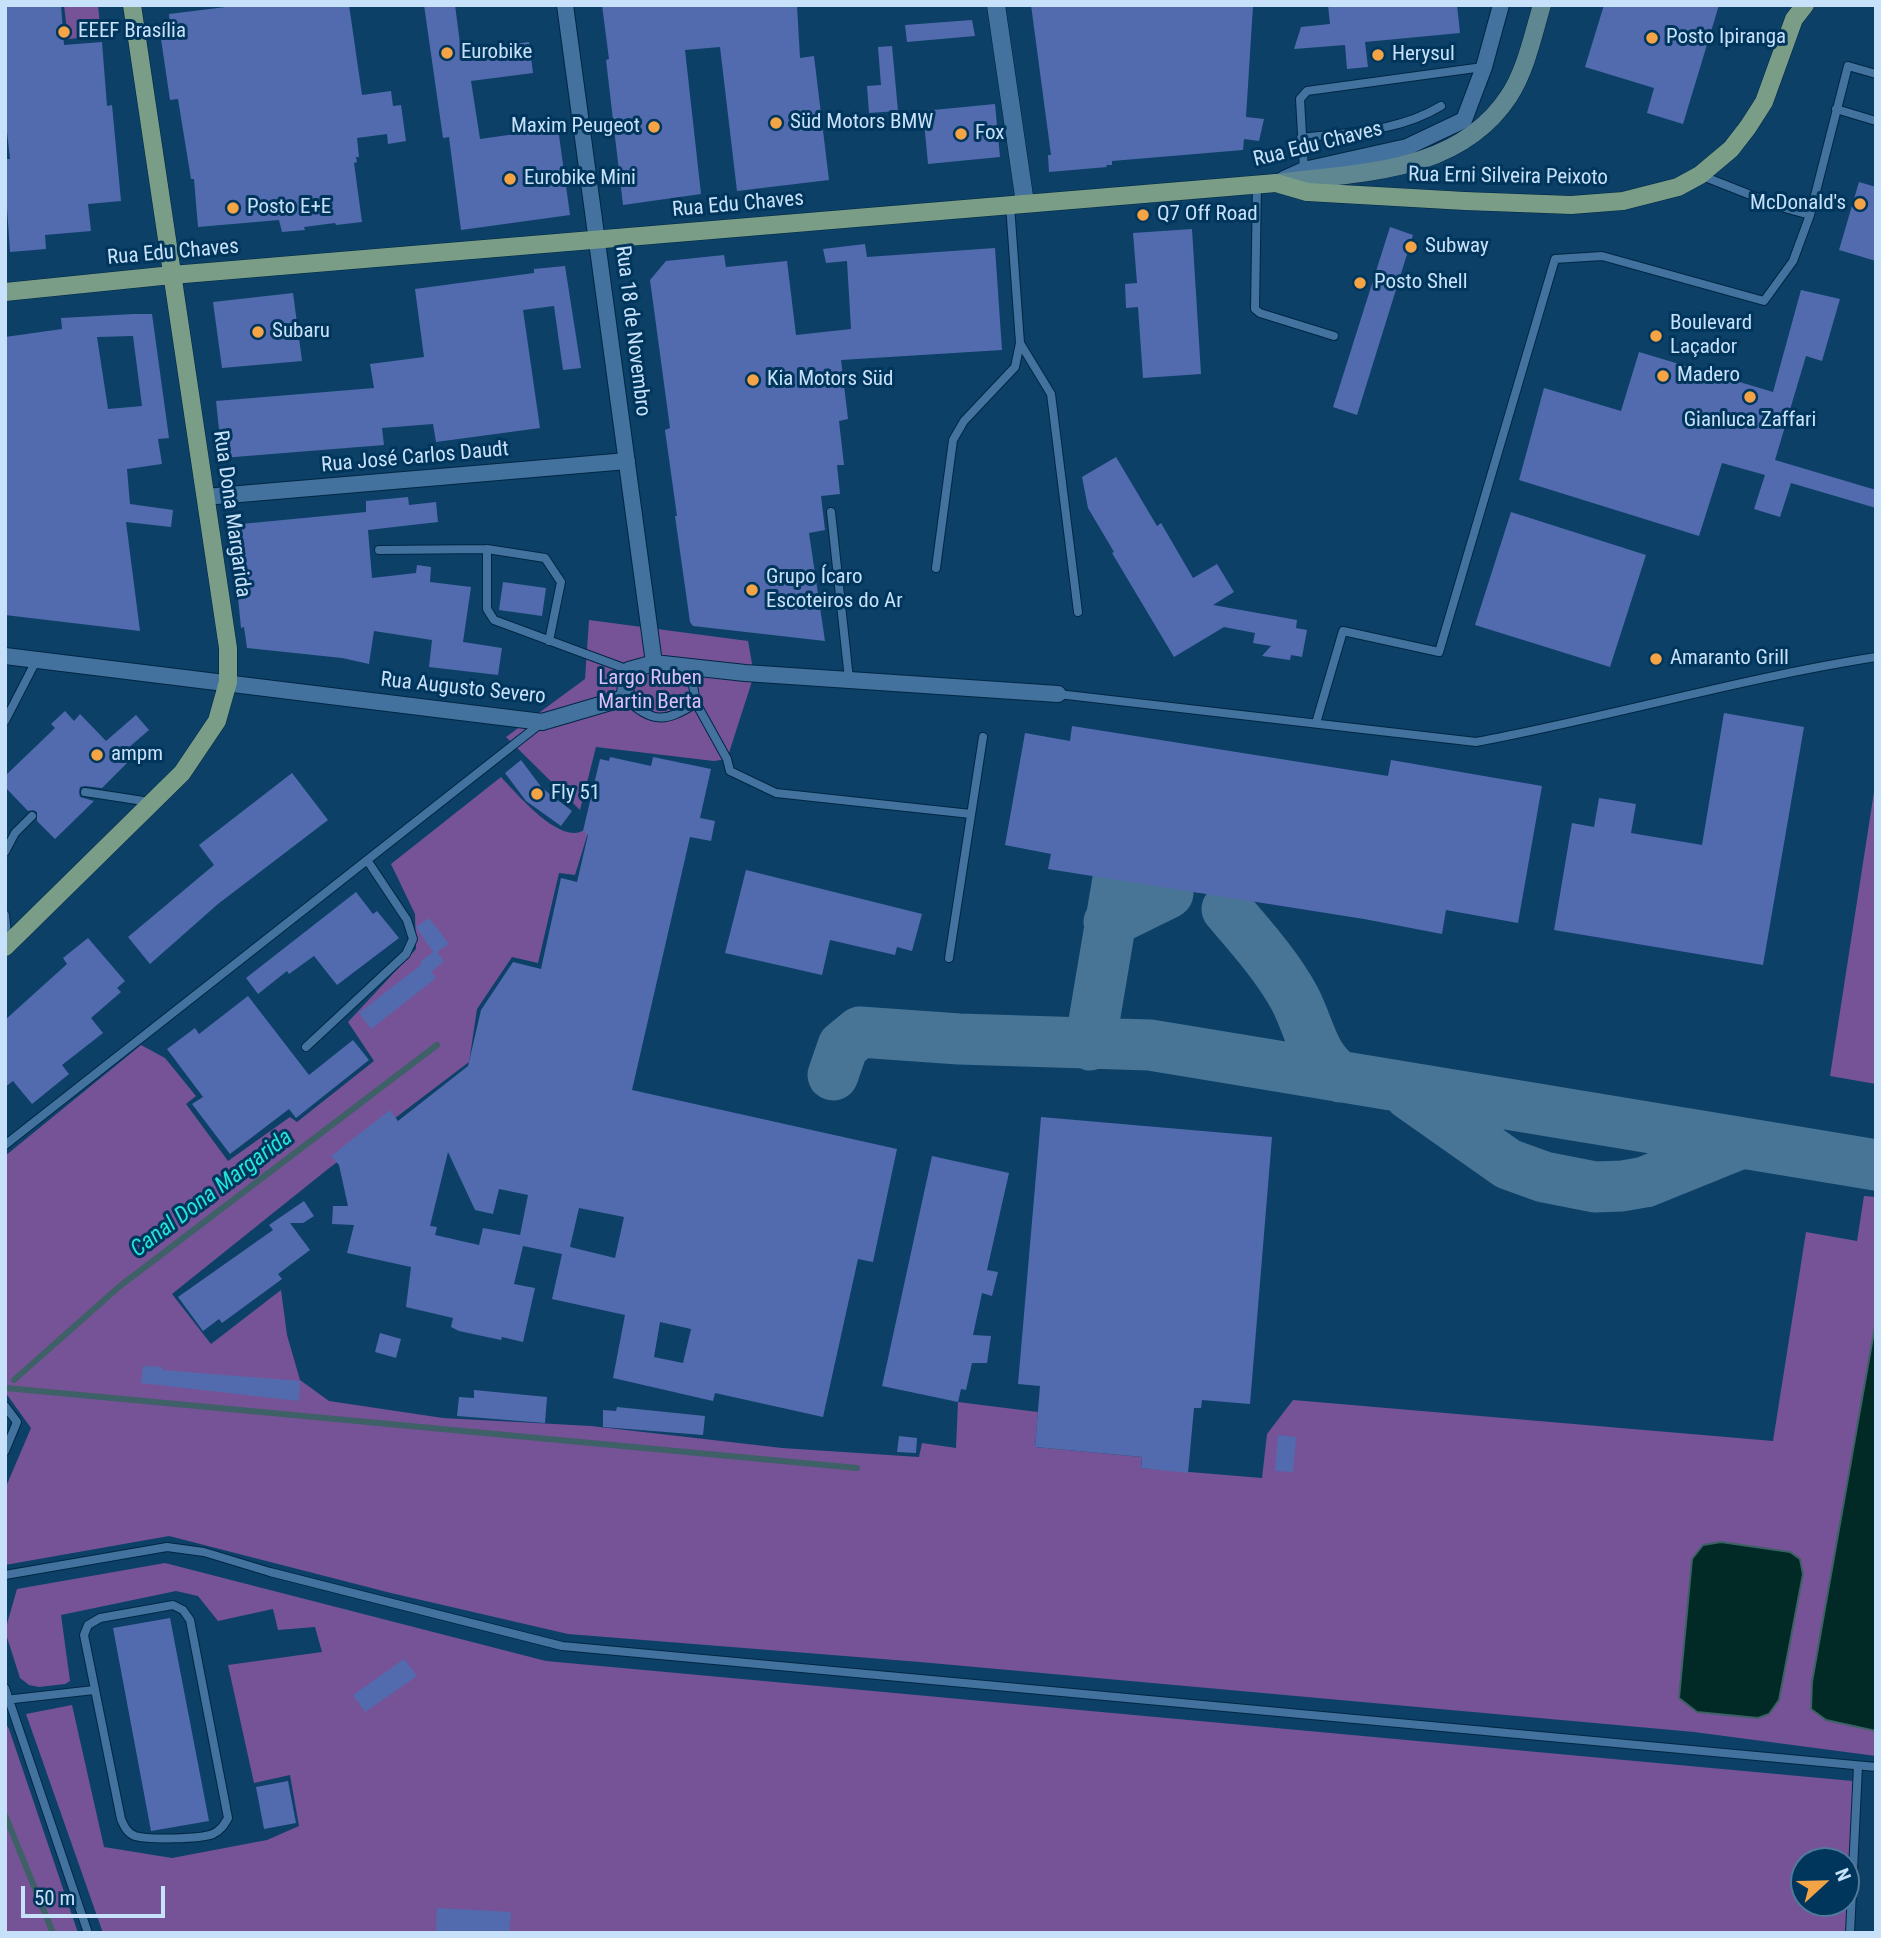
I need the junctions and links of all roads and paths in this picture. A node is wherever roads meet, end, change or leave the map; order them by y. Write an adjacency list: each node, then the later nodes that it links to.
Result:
1 (132, 5): 20 (main road, Rua Dona Margarida)
2 (565, 5): 19 (street, Rua 18 de Novembro)
3 (996, 5): 17 (street)
4 (1501, 5): 7 (street)
5 (1542, 5): 15 (main road)
6 (1805, 5): 14 (main road, Rua Erni Silveira Peixoto)
7 (1484, 67): 12 (lane); 13 (street, Rua Edu Chaves)
8 (1876, 74): 10 (lane)
9 (1441, 106): 12 (lane)
10 (1836, 109): 11 (lane); 18 (lane)
11 (1876, 121)
12 (1301, 138): 13 (lane)
13 (1304, 170): 15 (street, Rua Edu Chaves)
14 (1700, 175): 15 (main road, Rua Erni Silveira Peixoto); 18 (lane)
15 (1282, 182): 16 (main road, Rua Edu Chaves)
16 (1257, 184): 17 (main road, Rua Edu Chaves); 22 (lane)
17 (1018, 204): 19 (main road, Rua Edu Chaves); 23 (lane)
18 (1811, 215): 45 (lane)
19 (598, 239): 20 (main road, Rua Edu Chaves); 24 (street, Rua 18 de Novembro)
20 (172, 275): 21 (main road, Rua Edu Chaves); 25 (main road, Rua Dona Margarida)
21 (5, 292)
22 (1334, 336)
23 (1020, 343): 29 (lane); 30 (lane)
24 (627, 461): 25 (street, Rua José Carlos Daudt); 35 (street, Rua 18 de Novembro)
25 (205, 497): 39 (main road, Rua Dona Margarida)
26 (831, 512): 38 (lane)
27 (487, 549): 28 (lane); 31 (lane); 31 (lane)
28 (379, 550)
29 (936, 568)
30 (1078, 612)
31 (549, 641): 37 (lane)
32 (5, 656): 34 (street, Rua Augusto Severo)
33 (1876, 657): 45 (lane)
34 (37, 659): 39 (street, Rua Augusto Severo); 43 (lane)
35 (654, 663): 36 (street); 37 (street)
36 (690, 667): 38 (street); 42 (lane)
37 (629, 670): 41 (street)
38 (849, 679): 40 (street)
39 (228, 682): 44 (street, Rua Augusto Severo); 48 (main road, Rua Dona Margarida)
40 (1058, 694): 45 (lane)
41 (624, 698): 42 (lane); 44 (street, Rua Augusto Severo)
42 (695, 703): 49 (lane)
43 (6, 717)
44 (542, 722): 52 (lane)
45 (1316, 723)
46 (983, 737): 49 (lane)
47 (85, 792): 48 (lane)
48 (153, 802): 54 (main road, Rua Dona Margarida)
49 (971, 814): 55 (lane)
50 (32, 816): 51 (lane)
51 (5, 852)
52 (367, 860): 56 (lane); 57 (lane)
53 (5, 915): 54 (lane)
54 (7, 946)
55 (949, 958)
56 (306, 1047)
57 (5, 1145)
58 (5, 1406): 59 (lane)
59 (5, 1451)
60 (5, 1575): 64 (lane)
61 (5, 1688): 63 (lane)
62 (94, 1689): 62 (lane); 63 (lane)
63 (7, 1700): 66 (lane)
64 (1858, 1766): 65 (lane); 67 (lane)
65 (1876, 1767)
66 (88, 1933)
67 (1850, 1933)

